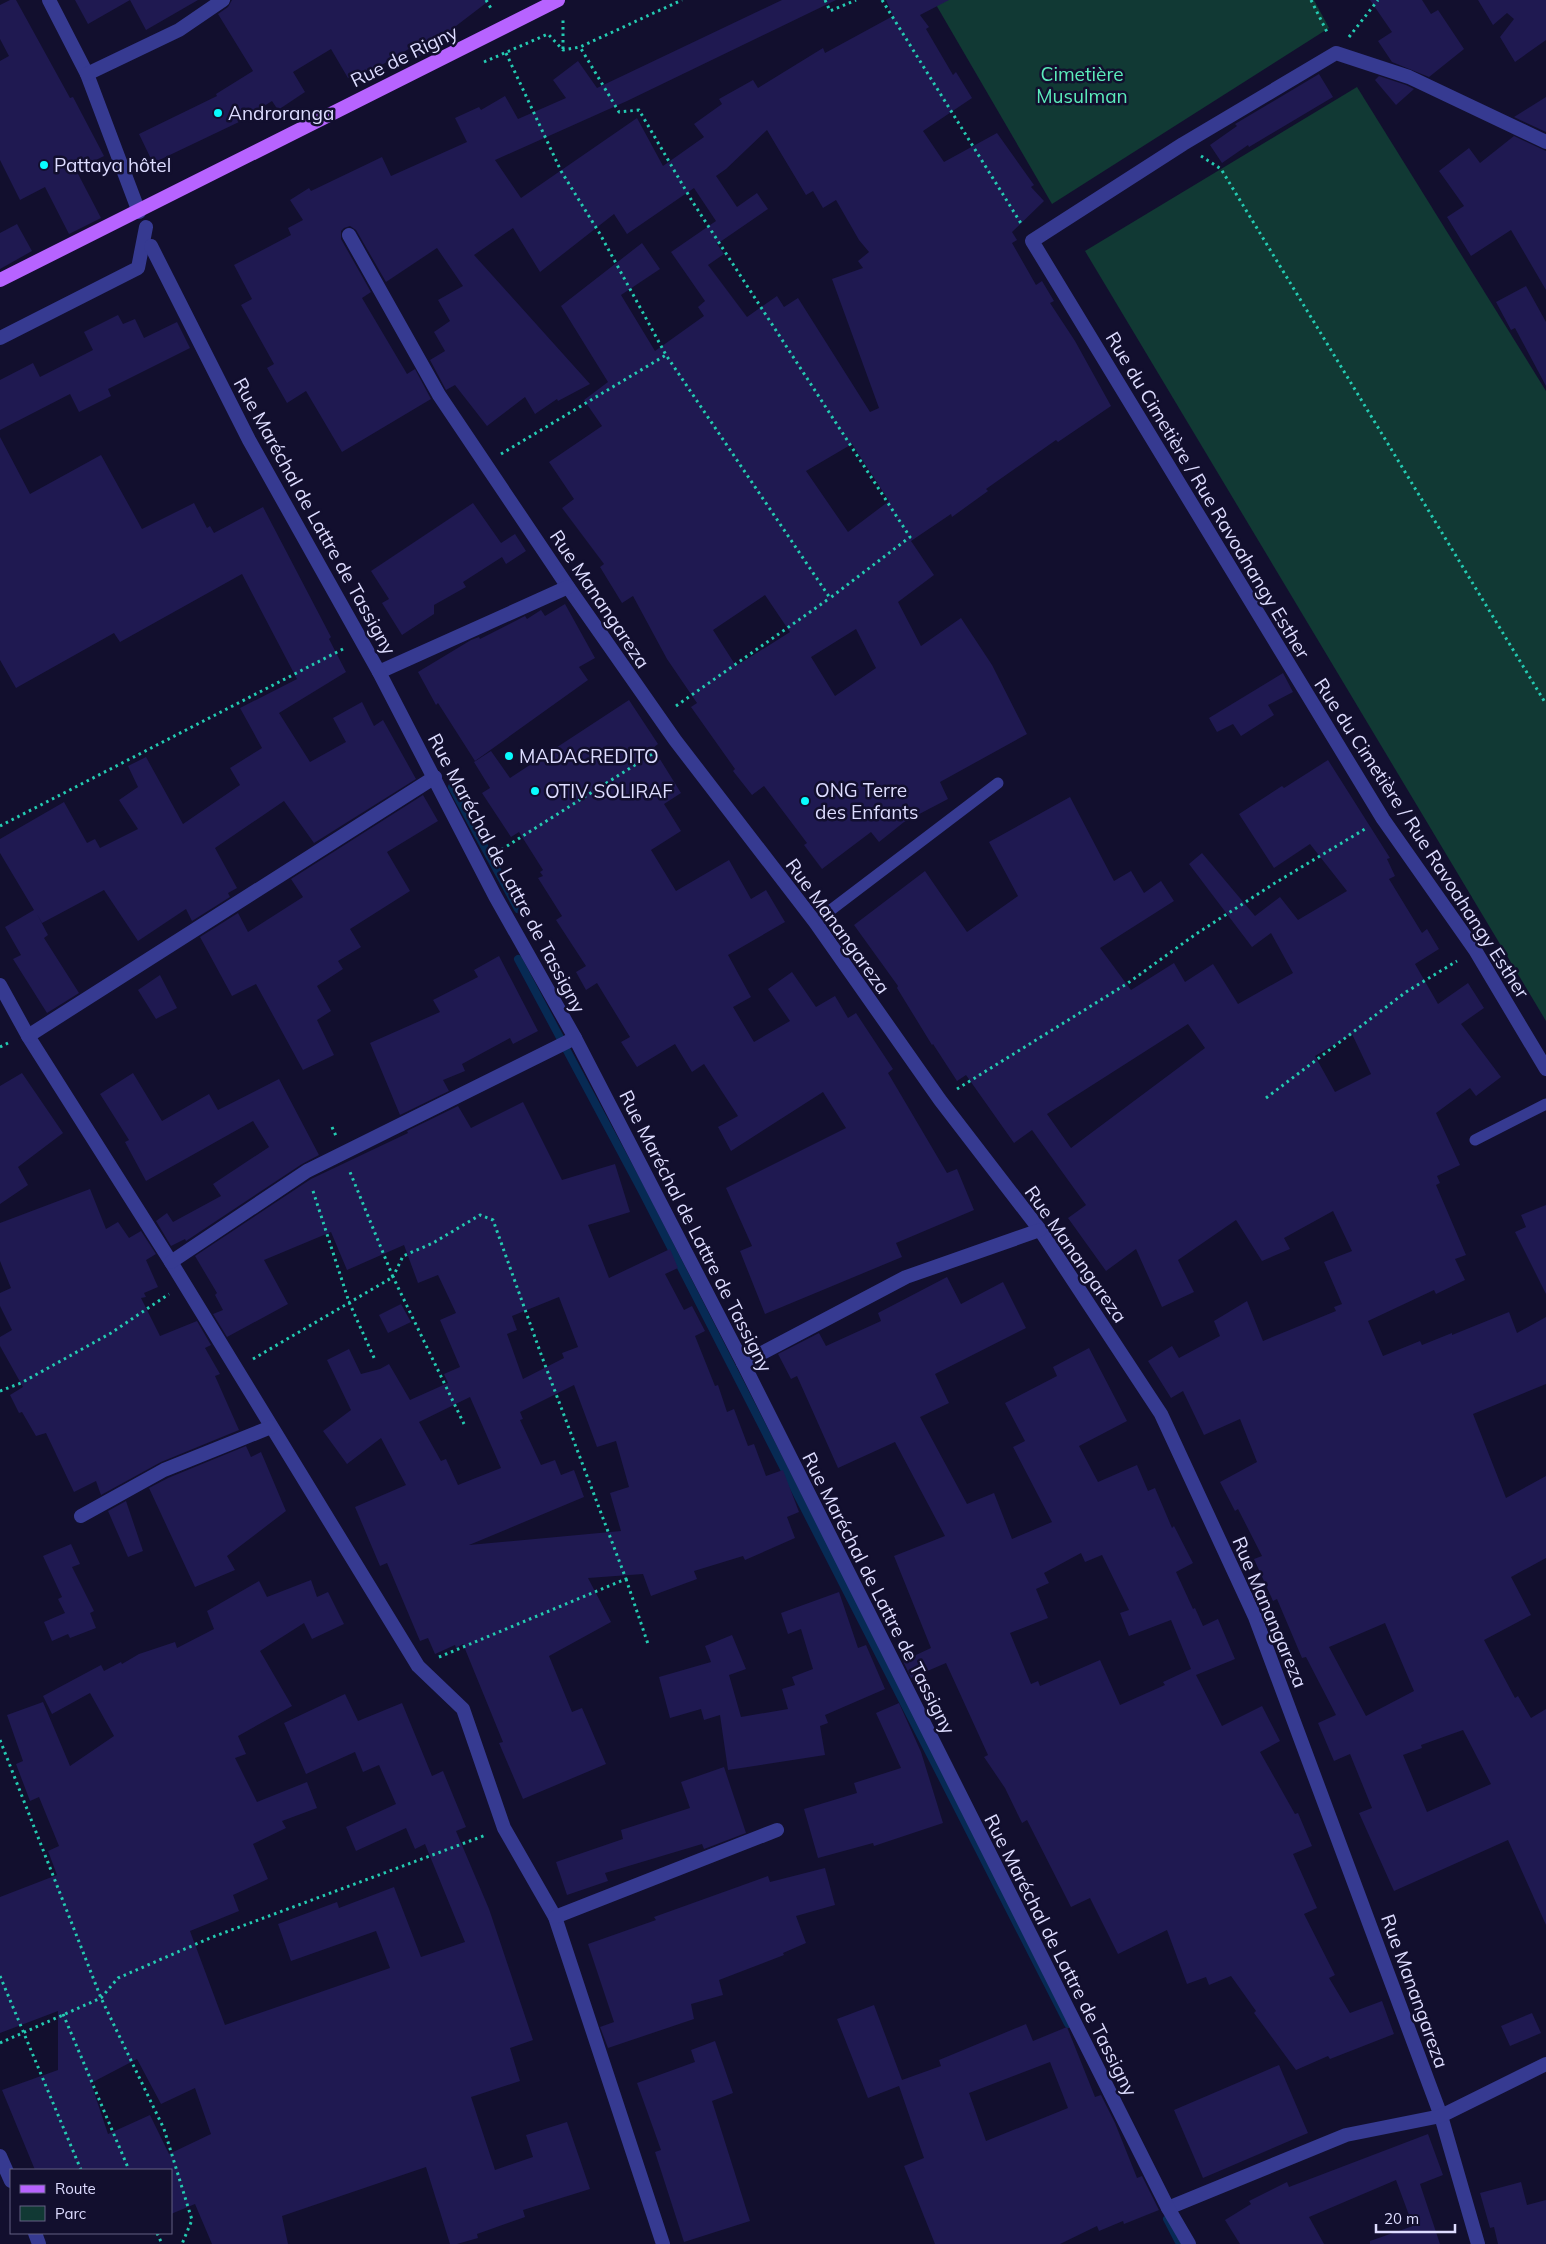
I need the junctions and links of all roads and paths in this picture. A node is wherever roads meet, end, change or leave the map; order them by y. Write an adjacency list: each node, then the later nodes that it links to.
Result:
1 (49, 0): 16 (street)
2 (223, 0): 16 (street)
3 (558, 0): 19 (main road, Rue de Rigny)
4 (682, 0): 11 (path)
5 (826, 0): 6 (path)
6 (856, 0)
7 (882, 0): 22 (path)
8 (1311, 0): 14 (path)
9 (1378, 0): 14 (path)
10 (563, 14): 12 (path)
11 (580, 47): 12 (path); 29 (path)
12 (563, 50): 13 (path)
13 (506, 53): 15 (path); 26 (path)
14 (1336, 53): 17 (street); 18 (street)
15 (479, 64)
16 (87, 74): 19 (street)
17 (1546, 142)
18 (1183, 144): 22 (street); 32 (path)
19 (140, 212): 24 (main road, Rue de Rigny)
20 (146, 227): 25 (street)
21 (348, 235): 27 (street, Rue Manangareza)
22 (1032, 241): 37 (street, Rue du Cimetière / Rue Ravoahangy Esther)
23 (151, 246): 30 (street, Rue Maréchal de Lattre de Tassigny)
24 (0, 280)
25 (0, 338)
26 (666, 356): 27 (path); 29 (path)
27 (485, 463): 28 (street, Rue Manangareza)
28 (568, 587): 31 (street); 33 (street, Rue Manangareza)
29 (830, 598): 33 (path)
30 (360, 641): 31 (street, Rue Maréchal de Lattre de Tassigny); 38 (path)
31 (379, 672): 35 (street, Rue Maréchal de Lattre de Tassigny)
32 (1546, 704)
33 (659, 718): 34 (street, Rue Manangareza)
34 (675, 740): 39 (path); 40 (street, Rue Manangareza)
35 (435, 777): 39 (street, Rue Maréchal de Lattre de Tassigny); 43 (street)
36 (998, 783): 40 (lane)
37 (1383, 819): 41 (street, Rue du Cimetière / Rue Ravoahangy Esther); 47 (path)
38 (0, 826)
39 (480, 864): 44 (street, Rue Maréchal de Lattre de Tassigny)
40 (815, 922): 47 (street, Rue Manangareza)
41 (1475, 950): 45 (street, Rue du Cimetière / Rue Ravoahangy Esther); 46 (path)
42 (0, 985): 43 (street)
43 (28, 1036): 54 (street)
44 (575, 1038): 51 (street); 59 (street, Rue Maréchal de Lattre de Tassigny)
45 (1546, 1068)
46 (1266, 1098)
47 (940, 1100): 53 (street, Rue Manangareza)
48 (1546, 1104): 50 (lane)
49 (332, 1127): 51 (path)
50 (1475, 1140)
51 (343, 1154): 52 (street); 55 (path)
52 (307, 1171): 54 (street); 57 (path)
53 (1040, 1230): 59 (street); 78 (street, Rue Manangareza)
54 (171, 1262): 56 (street)
55 (393, 1277): 57 (path); 62 (path); 65 (path)
56 (184, 1284): 60 (street); 61 (path)
57 (349, 1302): 58 (path); 60 (path)
58 (375, 1360)
59 (743, 1363): 83 (street, Rue Maréchal de Lattre de Tassigny)
60 (235, 1370): 63 (street)
61 (0, 1391)
62 (464, 1424)
63 (271, 1427): 64 (street); 67 (street)
64 (81, 1516)
65 (626, 1579): 66 (path); 67 (path)
66 (648, 1644)
67 (418, 1666): 69 (street)
68 (0, 1740): 73 (path)
69 (504, 1828): 71 (street); 73 (path)
70 (777, 1830): 71 (street)
71 (554, 1917): 85 (street)
72 (0, 1976): 75 (path)
73 (100, 1998): 74 (path); 84 (path)
74 (63, 2014): 75 (path); 81 (path)
75 (23, 2033): 76 (path); 80 (path)
76 (0, 2043)
77 (1546, 2064): 78 (street)
78 (1441, 2116): 83 (street); 87 (street, Rue Manangareza)
79 (0, 2156): 82 (street)
80 (81, 2169)
81 (129, 2169)
82 (10, 2179)
83 (1168, 2208): 86 (street, Rue Maréchal de Lattre de Tassigny)
84 (182, 2244)
85 (663, 2244)
86 (1188, 2244)
87 (1478, 2244)

